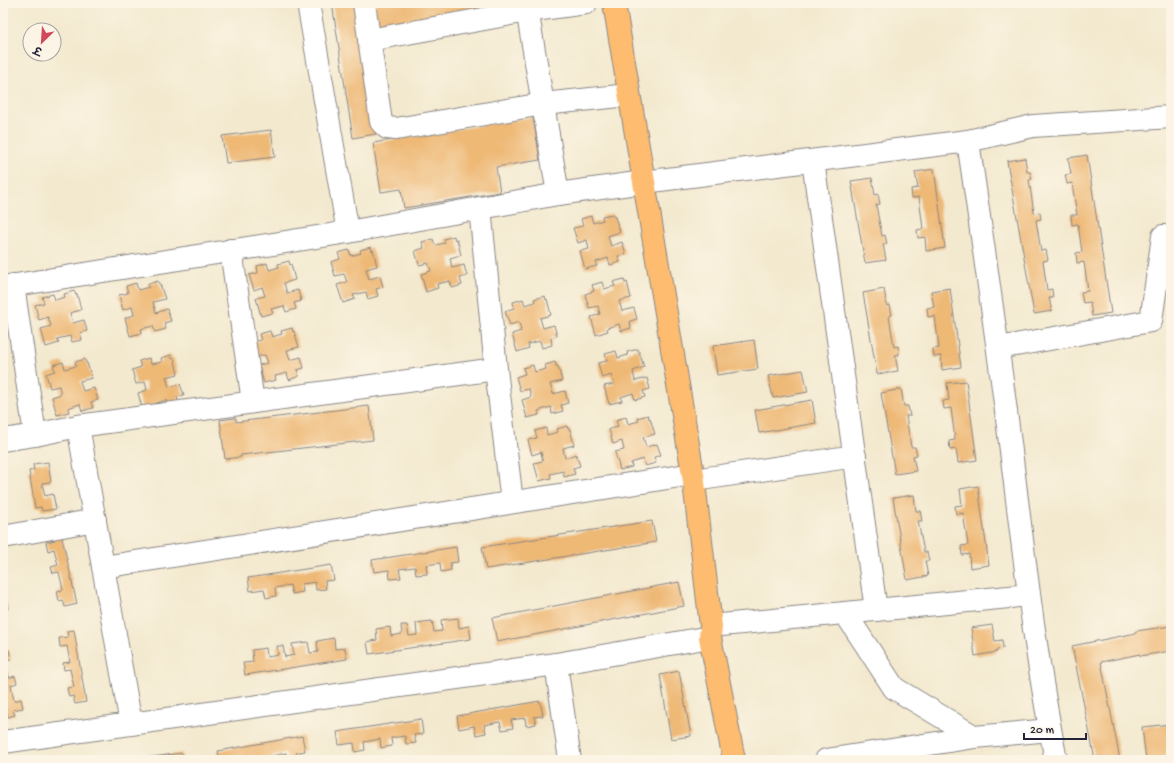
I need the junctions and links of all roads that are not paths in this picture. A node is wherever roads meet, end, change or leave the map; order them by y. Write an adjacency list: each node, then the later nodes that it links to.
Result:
1 (308, 3): 15 (street)
2 (364, 3): 6 (street)
3 (586, 3): 5 (street)
4 (614, 3): 7 (main road)
5 (526, 7): 6 (street); 8 (street)
6 (370, 40): 8 (street)
7 (629, 95): 8 (street); 12 (main road)
8 (543, 104): 13 (street)
9 (1171, 117): 10 (street)
10 (968, 141): 11 (street); 19 (street)
11 (813, 161): 12 (street); 25 (street)
12 (644, 182): 13 (street); 26 (main road)
13 (558, 194): 14 (street)
14 (480, 208): 15 (street); 20 (street)
15 (348, 232): 17 (street)
16 (1168, 234): 19 (street)
17 (231, 250): 18 (street); 21 (street)
18 (8, 286): 23 (street)
19 (998, 348): 31 (street)
20 (496, 369): 21 (street); 27 (street)
21 (253, 402): 22 (street)
22 (78, 426): 23 (street); 28 (street)
23 (35, 435): 24 (street)
24 (3, 440)
25 (855, 456): 26 (street); 32 (street)
26 (693, 477): 27 (street); 34 (main road)
27 (512, 502): 30 (street)
28 (95, 520): 29 (street); 30 (street)
29 (3, 536)
30 (103, 567): 36 (street)
31 (1029, 595): 32 (street); 37 (street)
32 (876, 610): 33 (street)
33 (845, 613): 34 (street); 38 (street)
34 (711, 632): 35 (street); 41 (main road)
35 (556, 664): 36 (street); 40 (street)
36 (131, 724): 39 (street)
37 (1050, 730): 38 (street); 43 (street)
38 (975, 737): 42 (street)
39 (3, 742)
40 (570, 760)
41 (734, 760)
42 (826, 760)
43 (1056, 760)

